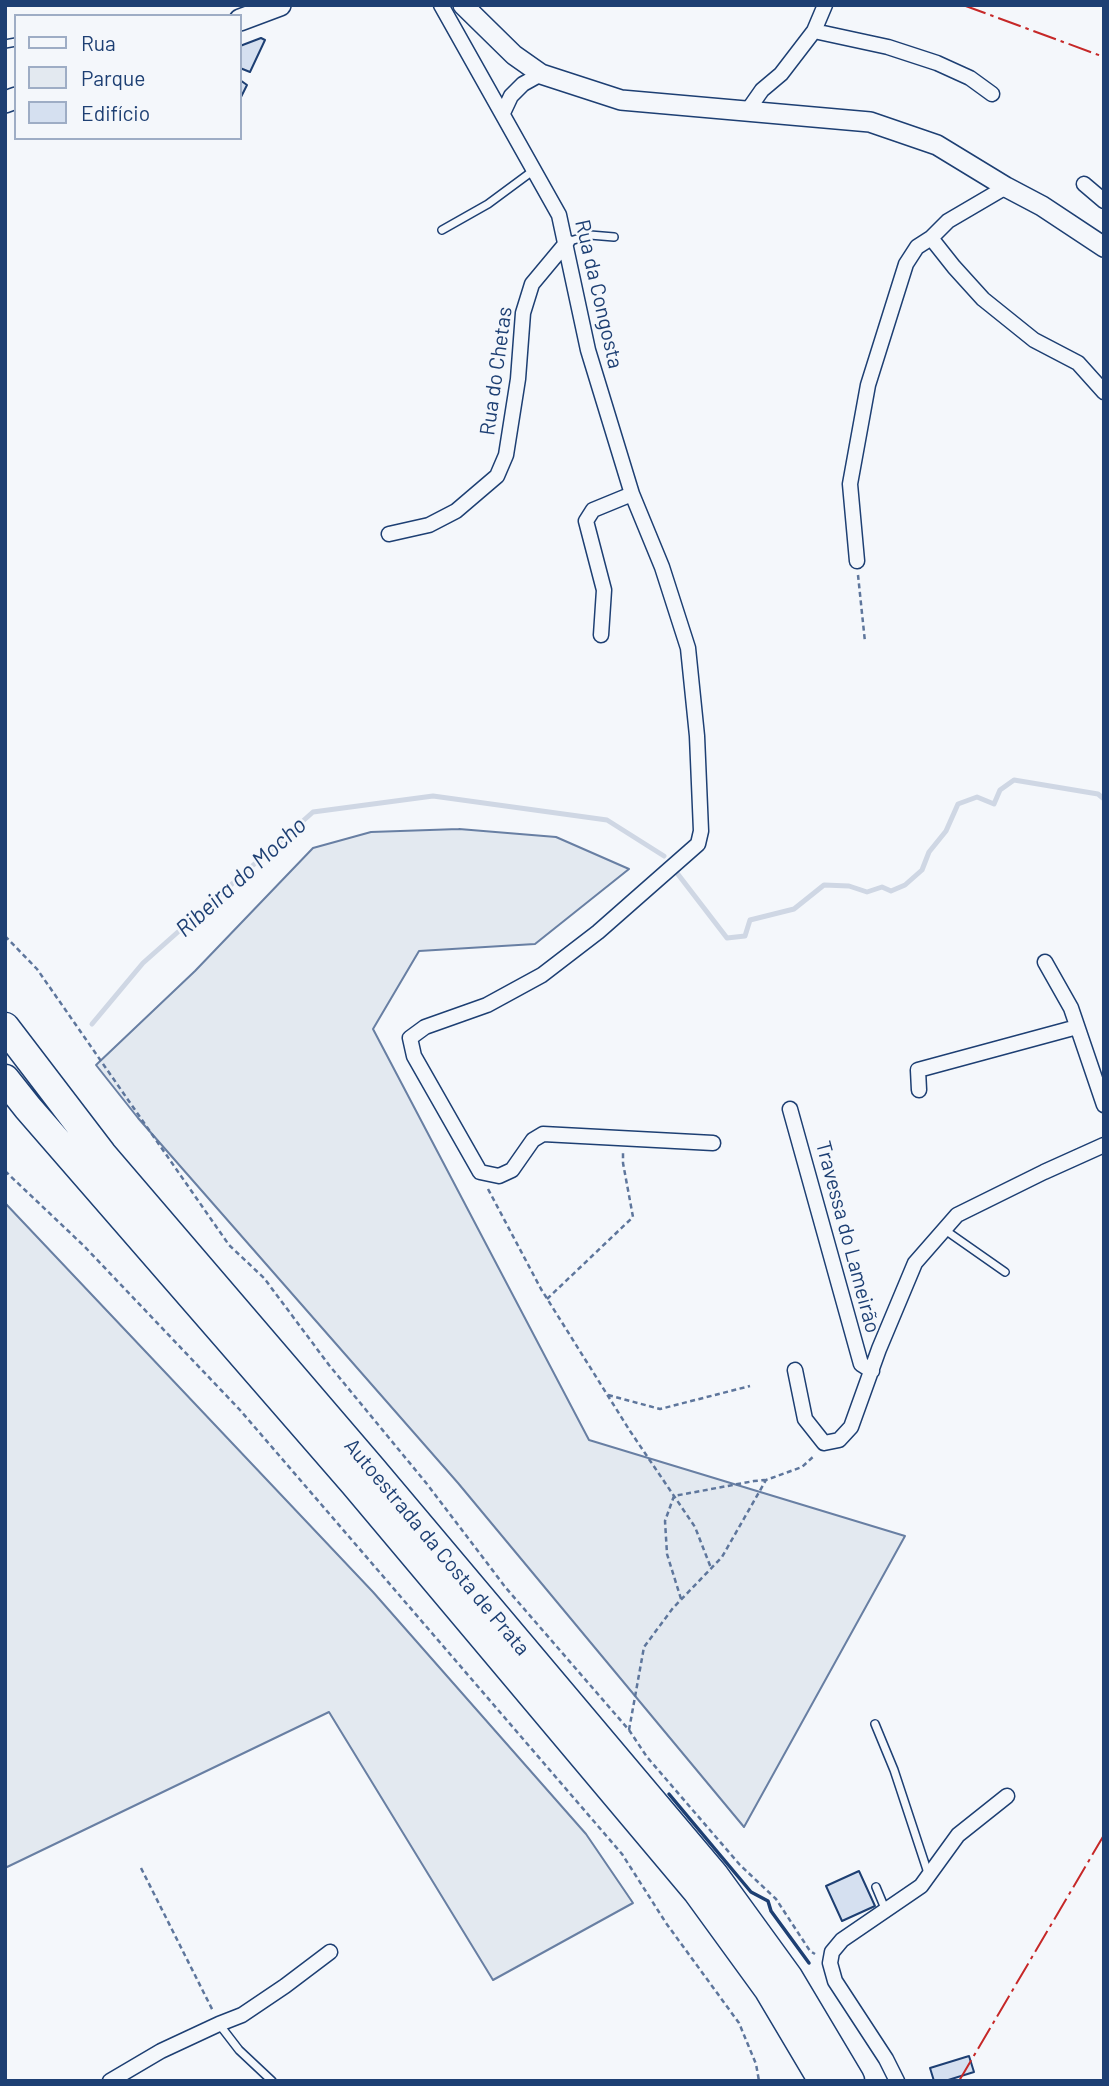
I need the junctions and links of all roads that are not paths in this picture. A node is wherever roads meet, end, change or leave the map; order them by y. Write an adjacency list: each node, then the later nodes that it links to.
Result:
1 (281, 5): 5 (main road)
2 (441, 5): 10 (street, Rua da Congosta)
3 (825, 5): 6 (street)
4 (472, 9): 7 (street)
5 (242, 18)
6 (814, 31): 8 (street); 9 (street)
7 (541, 74): 9 (street); 10 (street)
8 (992, 94)
9 (748, 110): 13 (street)
10 (503, 113): 11 (street, Rua da Congosta)
11 (534, 170): 15 (lane); 18 (street, Rua da Congosta)
12 (1084, 184): 14 (street)
13 (1006, 187): 17 (street); 19 (street)
14 (1104, 201)
15 (442, 230)
16 (614, 237): 18 (lane)
17 (931, 238): 20 (street); 23 (street)
18 (567, 242): 21 (street, Rua da Congosta); 22 (street, Rua do Chetas)
19 (1104, 247)
20 (1104, 392)
21 (632, 494): 24 (street); 32 (street, Rua da Congosta)
22 (390, 534)
23 (857, 561)
24 (601, 635)
25 (1045, 962): 27 (street)
26 (5, 1027): 48 (highway, Autoestrada da Costa de Prata)
27 (1077, 1027): 29 (street); 30 (street)
28 (5, 1079): 47 (highway, Autoestrada da Costa de Prata)
29 (919, 1090)
30 (1104, 1105)
31 (790, 1109): 37 (street, Travessa do Lameirão)
32 (713, 1143)
33 (1104, 1145): 34 (street, Travessa do Lameirão)
34 (944, 1230): 35 (lane); 37 (street, Travessa do Lameirão)
35 (1005, 1272)
36 (795, 1370): 37 (street, Travessa do Lameirão)
37 (872, 1371)
38 (875, 1724): 40 (lane)
39 (1007, 1796): 40 (street)
40 (929, 1877): 42 (street)
41 (876, 1887): 42 (lane)
42 (886, 1912): 49 (street)
43 (330, 1952): 44 (street)
44 (219, 2024): 45 (street); 46 (lane)
45 (110, 2081)
46 (272, 2081)
47 (823, 2081)
48 (850, 2081)
49 (897, 2081)

